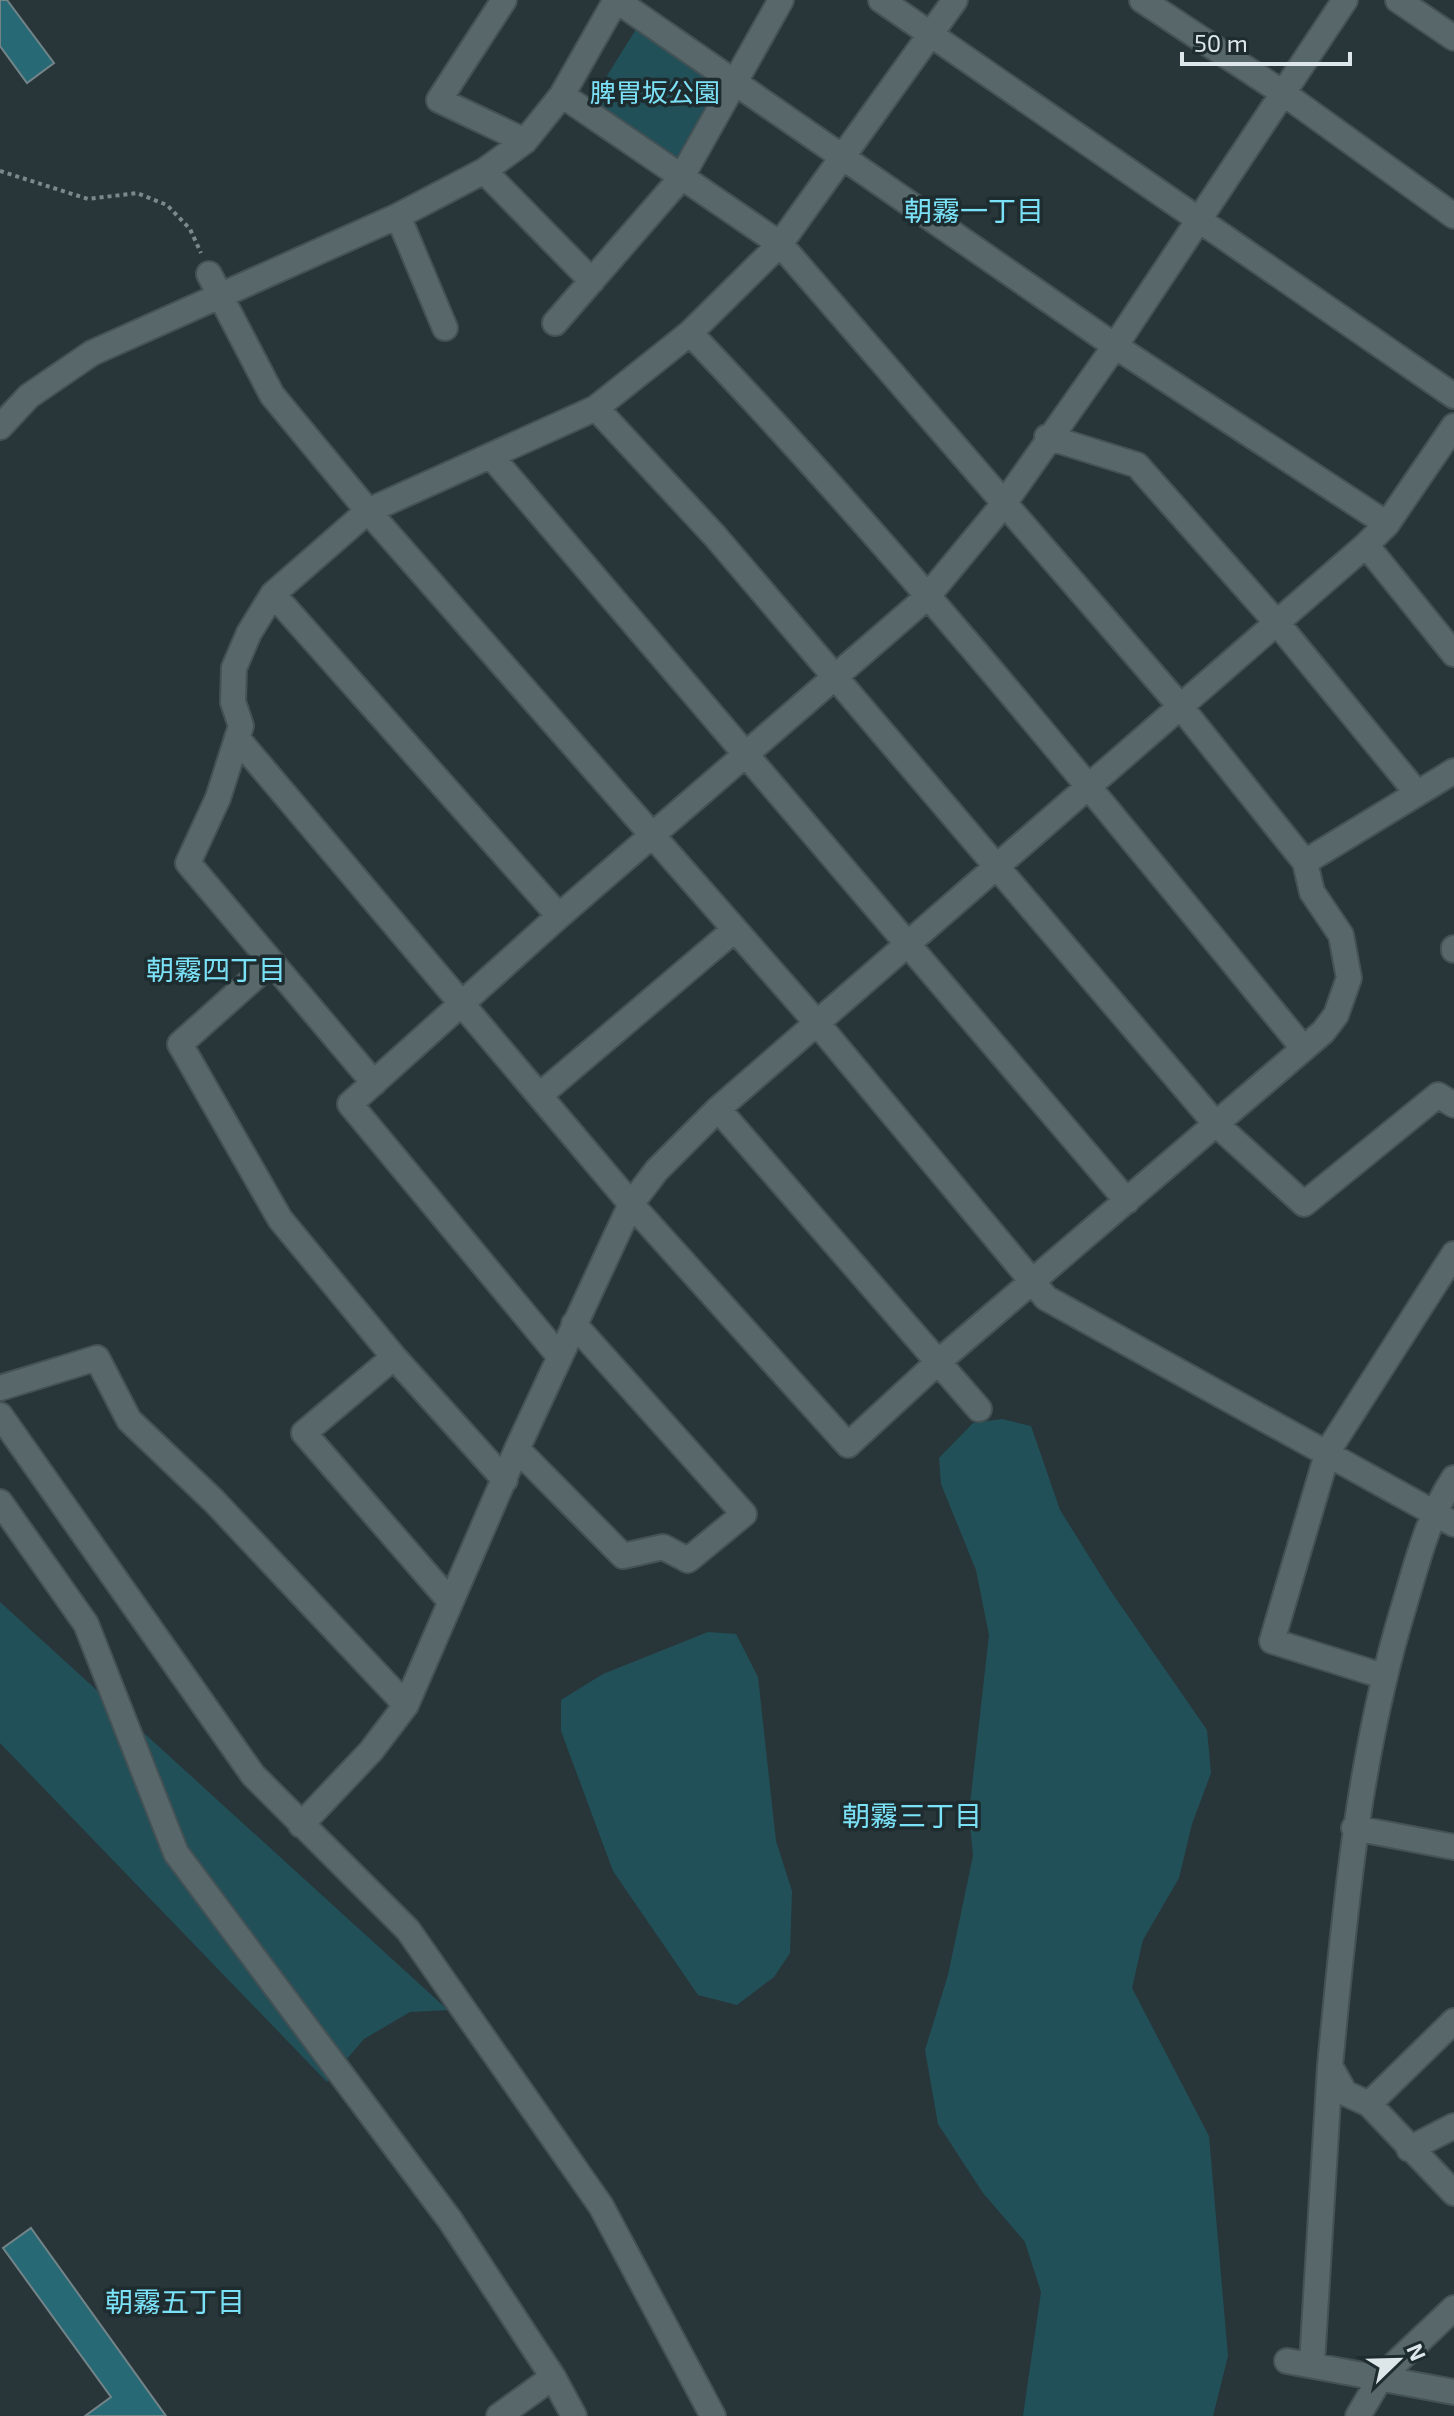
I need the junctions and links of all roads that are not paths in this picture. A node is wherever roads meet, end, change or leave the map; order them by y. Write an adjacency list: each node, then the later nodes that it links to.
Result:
1 (504, 0): 14 (street)
2 (616, 0): 11 (street); 13 (street)
3 (781, 0): 11 (street)
4 (881, 0): 9 (street)
5 (955, 0): 9 (street)
6 (1142, 0): 12 (street)
7 (1345, 0): 12 (street)
8 (1398, 0): 10 (street)
9 (931, 35): 15 (street); 20 (street)
10 (1454, 38)
11 (735, 83): 15 (street); 17 (street)
12 (1283, 93): 19 (street); 20 (street)
13 (562, 95): 14 (street); 17 (street)
14 (525, 141): 16 (street)
15 (844, 157): 21 (street); 28 (street)
16 (484, 171): 18 (street); 23 (street)
17 (681, 178): 21 (street); 23 (street)
18 (398, 216): 24 (street); 26 (street)
19 (1454, 216)
20 (1200, 222): 28 (street); 29 (street)
21 (780, 244): 27 (street); 36 (street)
22 (209, 274): 24 (street)
23 (592, 281): 25 (street)
24 (220, 297): 32 (street); 37 (street)
25 (555, 323)
26 (445, 328)
27 (690, 333): 30 (street); 41 (street)
28 (1115, 346): 33 (street); 38 (street)
29 (1454, 396)
30 (596, 408): 34 (street); 44 (street)
31 (1454, 426): 35 (street)
32 (0, 427)
33 (1047, 437): 36 (street); 42 (street)
34 (491, 456): 37 (street); 47 (street)
35 (1444, 463): 38 (street)
36 (1003, 505): 41 (street); 45 (street)
37 (368, 511): 40 (street); 51 (street)
38 (1387, 524): 39 (street)
39 (1366, 545): 42 (street); 43 (street)
40 (273, 594): 46 (street); 54 (street)
41 (926, 598): 44 (street); 49 (street)
42 (1278, 624): 45 (street); 50 (street)
43 (1454, 654)
44 (836, 678): 47 (street); 53 (street)
45 (1180, 706): 49 (street); 52 (street)
46 (237, 738): 57 (street); 58 (street)
47 (744, 756): 51 (street); 56 (street)
48 (1454, 771): 50 (street)
49 (1088, 786): 53 (street); 60 (street)
50 (1417, 793): 52 (street)
51 (651, 835): 54 (street); 55 (street)
52 (1305, 862): 60 (street)
53 (999, 866): 56 (street); 65 (street)
54 (559, 916): 58 (street)
55 (733, 931): 59 (street); 62 (street)
56 (908, 944): 59 (street); 66 (street)
57 (271, 963): 61 (street); 71 (street)
58 (465, 1004): 61 (street); 62 (street)
59 (817, 1023): 64 (street); 69 (street)
60 (1303, 1048): 65 (street)
61 (374, 1083): 72 (street)
62 (540, 1095): 67 (street)
63 (1454, 1105): 65 (street)
64 (718, 1109): 67 (street); 73 (street)
65 (1215, 1123): 66 (street)
66 (1127, 1201): 69 (street)
67 (631, 1204): 70 (street); 73 (street)
68 (1454, 1254): 78 (street)
69 (1033, 1283): 73 (street); 78 (street)
70 (574, 1324): 72 (street); 77 (street)
71 (394, 1357): 80 (street); 84 (street)
72 (560, 1357): 77 (street)
73 (937, 1363): 75 (street)
74 (0, 1388): 86 (street)
75 (979, 1409)
76 (0, 1415): 87 (street)
77 (517, 1449): 80 (street)
78 (1328, 1451): 82 (street); 85 (street)
79 (1454, 1478): 82 (street)
80 (505, 1480): 84 (street)
81 (0, 1502): 99 (street)
82 (1432, 1511): 83 (street); 85 (street)
83 (1454, 1524)
84 (450, 1601): 86 (street)
85 (1383, 1676): 88 (street)
86 (406, 1705): 87 (street)
87 (301, 1825): 104 (street)
88 (1354, 1828): 89 (street); 91 (street)
89 (1454, 1847)
90 (1454, 2021): 92 (street)
91 (1330, 2066): 92 (street); 98 (street)
92 (1369, 2104): 94 (street)
93 (1454, 2126): 94 (street)
94 (1409, 2149): 95 (street)
95 (1454, 2193)
96 (1454, 2308): 100 (street)
97 (1287, 2361): 98 (street)
98 (1312, 2363): 100 (street)
99 (553, 2377): 102 (street); 103 (street)
100 (1381, 2377): 101 (street); 105 (street)
101 (1454, 2392)
102 (499, 2416)
103 (574, 2416)
104 (713, 2416)
105 (1358, 2416)

